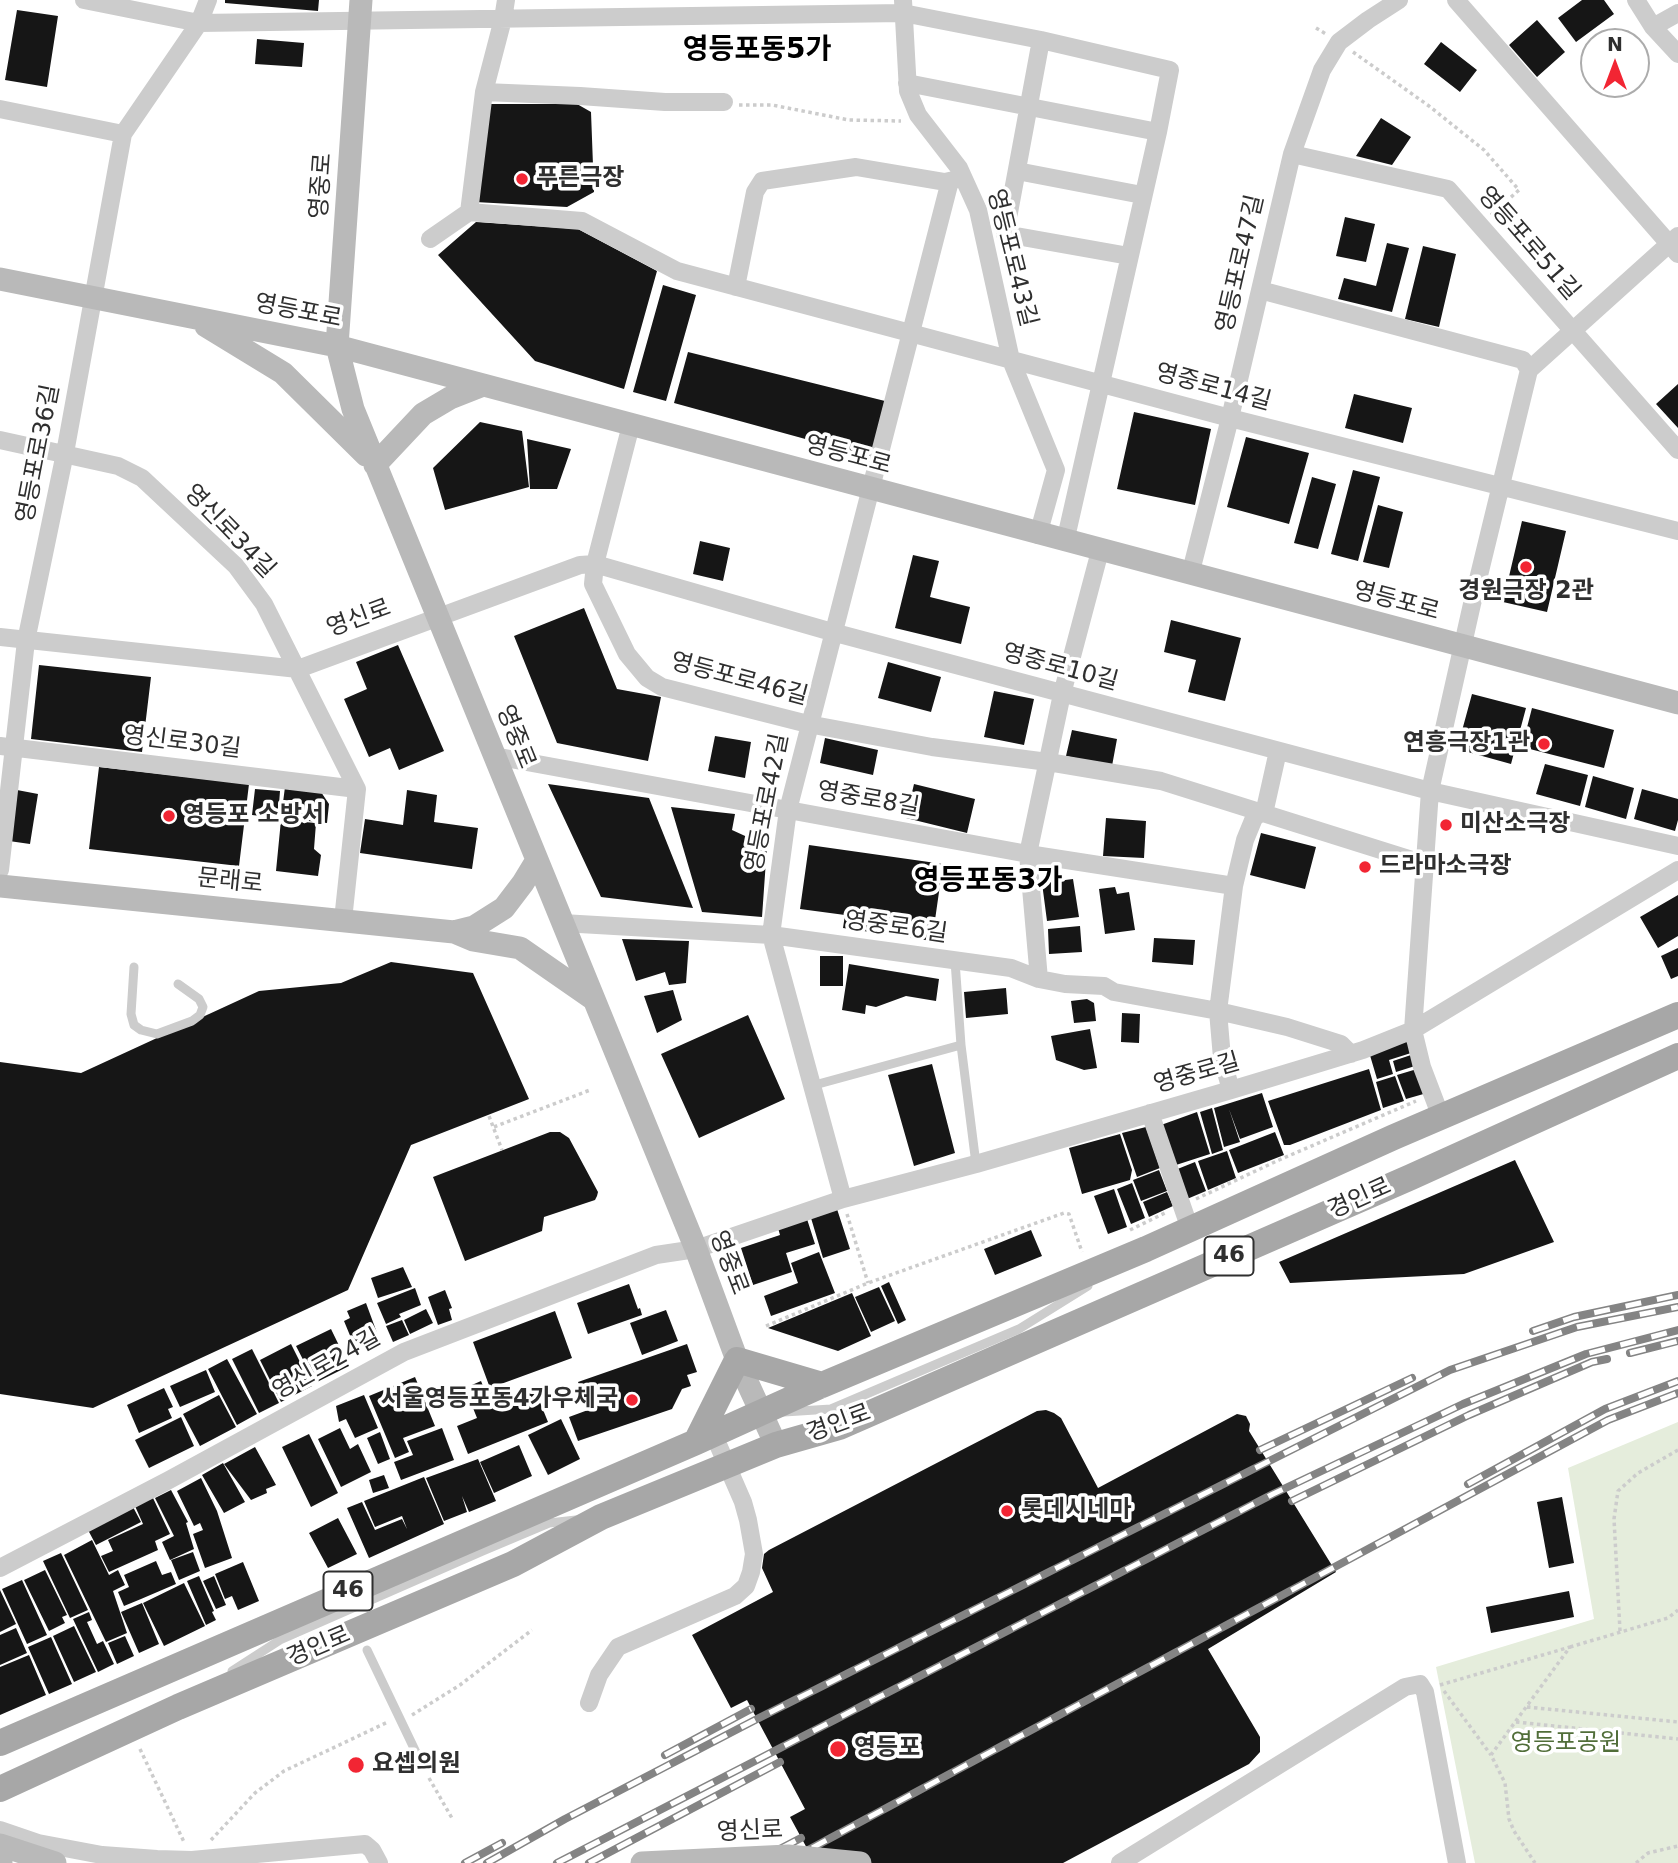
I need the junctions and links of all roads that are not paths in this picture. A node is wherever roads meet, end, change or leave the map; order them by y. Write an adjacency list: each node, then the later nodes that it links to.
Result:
1 (84, 0): 11 (street)
2 (208, 0): 11 (street)
3 (506, 0): 10 (street)
4 (1399, 0): 22 (street, 영등포로47길)
5 (1456, 0): 28 (street)
6 (1636, 0): 12 (street)
7 (903, 7): 10 (street); 13 (street); 15 (street, 영등포로43길)
8 (360, 11): 10 (street); 11 (street); 37 (main road, 영중로)
9 (1678, 13): 12 (street)
10 (503, 19): 16 (street)
11 (199, 23): 21 (street)
12 (1653, 27): 14 (street)
13 (1041, 40): 18 (street); 20 (street)
14 (1678, 54)
15 (907, 83): 18 (street); 24 (street, 영등포로43길)
16 (484, 92): 17 (street); 26 (street)
17 (723, 102)
18 (1028, 108): 20 (street); 23 (street)
19 (0, 109): 21 (street)
20 (1158, 132): 25 (street)
21 (123, 134): 33 (street, 영등포로36길)
22 (1292, 155): 32 (street, 영등포로47길); 35 (street, 영등포로51길)
23 (1017, 171): 25 (street); 29 (street)
24 (957, 179): 31 (street); 36 (street, 영등포로42길); 38 (street, 영등포로43길)
25 (1142, 195): 29 (street)
26 (469, 212): 27 (street); 31 (street, 영중로14길)
27 (430, 239)
28 (1675, 244): 35 (street)
29 (1129, 256): 40 (street)
30 (0, 279): 33 (main road, 영등포로)
31 (736, 287): 36 (street, 영중로14길)
32 (1260, 290): 39 (street); 42 (street, 영등포로47길)
33 (94, 298): 34 (main road, 영등포로); 46 (street, 영등포로36길)
34 (194, 319): 37 (main road, 영등포로); 47 (main road)
35 (1573, 332): 39 (street); 45 (street, 영등포로51길)
36 (912, 333): 38 (street, 영중로14길); 49 (street, 영등포로42길)
37 (337, 346): 41 (main road, 영등포로); 47 (main road, 영중로)
38 (1011, 360): 40 (street, 영중로14길); 51 (street, 영등포로43길)
39 (1529, 370): 48 (street)
40 (1100, 384): 42 (street, 영중로14길); 52 (street)
41 (483, 385): 43 (main road, 영등포로); 47 (main road)
42 (1230, 418): 48 (street, 영중로14길); 55 (street, 영등포로47길)
43 (631, 425): 49 (main road, 영등포로); 54 (street, 영등포로46길)
44 (0, 440): 46 (street, 영신로34길)
45 (1678, 450)
46 (65, 453): 59 (street, 영등포로36길); 61 (street, 영신로34길)
47 (375, 465): 56 (main road, 영중로)
48 (1500, 486): 50 (street, 영중로14길); 60 (street)
49 (870, 489): 51 (main road, 영등포로); 57 (street, 영등포로42길)
50 (1678, 531)
51 (1038, 535): 52 (main road, 영등포로)
52 (1065, 541): 53 (main road, 영등포로)
53 (1100, 551): 55 (main road, 영등포로); 62 (street)
54 (596, 564): 56 (street, 영중로10길); 57 (street, 영중로10길); 64 (street, 영등포로46길)
55 (1190, 575): 60 (main road, 영등포로)
56 (438, 618): 61 (street, 영신로); 67 (main road, 영중로)
57 (832, 632): 62 (street, 영중로10길); 64 (street, 영등포로42길)
58 (0, 638): 59 (street)
59 (26, 640): 61 (street); 65 (street, 영등포로36길)
60 (1463, 646): 63 (main road, 영등포로); 70 (street)
61 (298, 669): 69 (street, 영신로34길)
62 (1062, 694): 66 (street, 영중로10길); 68 (street)
63 (1678, 703)
64 (808, 723): 68 (street, 영등포로46길); 71 (street, 영등포로42길)
65 (7, 747): 69 (street, 영신로30길); 77 (street, 영등포로36길)
66 (1278, 751): 70 (street, 영중로10길); 72 (street)
67 (494, 756): 71 (street, 영중로8길); 75 (main road, 영중로)
68 (1048, 762): 72 (street, 영등포로46길); 74 (street)
69 (357, 789): 81 (street)
70 (1430, 791): 73 (street, 영중로10길); 76 (street)
71 (788, 810): 74 (street, 영중로8길); 84 (street, 영등포로42길)
72 (1260, 813): 76 (street, 영등포로46길); 80 (street)
73 (1678, 846)
74 (1028, 854): 80 (street, 영중로8길); 87 (street)
75 (537, 860): 82 (main road, 영중로); 83 (main road, 문래로)
76 (1425, 864): 92 (street)
77 (0, 870)
78 (1678, 870): 92 (street, 영중로길)
79 (0, 886): 81 (main road, 문래로)
80 (1234, 886): 90 (street)
81 (343, 920): 83 (main road, 문래로)
82 (562, 923): 84 (street, 영중로6길); 89 (main road, 영중로)
83 (454, 932): 89 (main road, 문래로)
84 (771, 935): 85 (street, 영중로6길); 96 (street, 영등포로42길)
85 (955, 961): 87 (street, 영중로6길); 93 (lane)
86 (134, 967): 88 (lane)
87 (1039, 979): 90 (street, 영중로6길)
88 (178, 984)
89 (593, 999): 103 (main road, 영중로)
90 (1218, 1011): 94 (street, 영중로6길); 97 (street)
91 (1678, 1015): 98 (main road, 경인로 / 46)
92 (1413, 1030): 94 (street, 영중로길); 98 (street)
93 (961, 1045): 96 (lane); 100 (lane)
94 (1351, 1054): 97 (street, 영중로길)
95 (1678, 1056): 109 (main road, 경인로 / 46)
96 (811, 1086): 101 (street, 영등포로42길)
97 (1231, 1090): 99 (street, 영중로길)
98 (1436, 1106): 102 (main road, 경인로 / 46)
99 (1150, 1113): 100 (street, 영중로길); 102 (street)
100 (976, 1164): 101 (street, 영중로길)
101 (843, 1199): 103 (street, 영중로길)
102 (1185, 1217): 104 (main road, 경인로 / 46)
103 (696, 1249): 105 (main road, 영중로); 112 (street, 영신로24길)
104 (1146, 1250): 106 (main road, 경인로 / 46); 107 (lane)
105 (737, 1360): 106 (main road); 107 (main road, 영중로); 108 (main road)
106 (821, 1385): 107 (main road, 경인로 / 46)
107 (761, 1413): 108 (main road, 경인로 / 46); 109 (main road, 영중로)
108 (705, 1437): 110 (street); 116 (main road, 경인로 / 46)
109 (776, 1445): 110 (main road, 경인로 / 46)
110 (728, 1466): 111 (main road, 경인로 / 46); 114 (street)
111 (601, 1517): 115 (main road, 경인로 / 46); 115 (lane)
112 (0, 1568)
113 (367, 1650): 117 (lane)
114 (589, 1703)
115 (178, 1707): 118 (main road, 경인로)
116 (0, 1743)
117 (423, 1767)
118 (0, 1789)
119 (0, 1830): 122 (street)
120 (0, 1845): 121 (main road)
121 (55, 1863)
122 (379, 1863)
123 (642, 1863): 124 (main road, 영신로, bridge)
124 (860, 1863)
125 (1119, 1863): 126 (street)
126 (1457, 1863)

